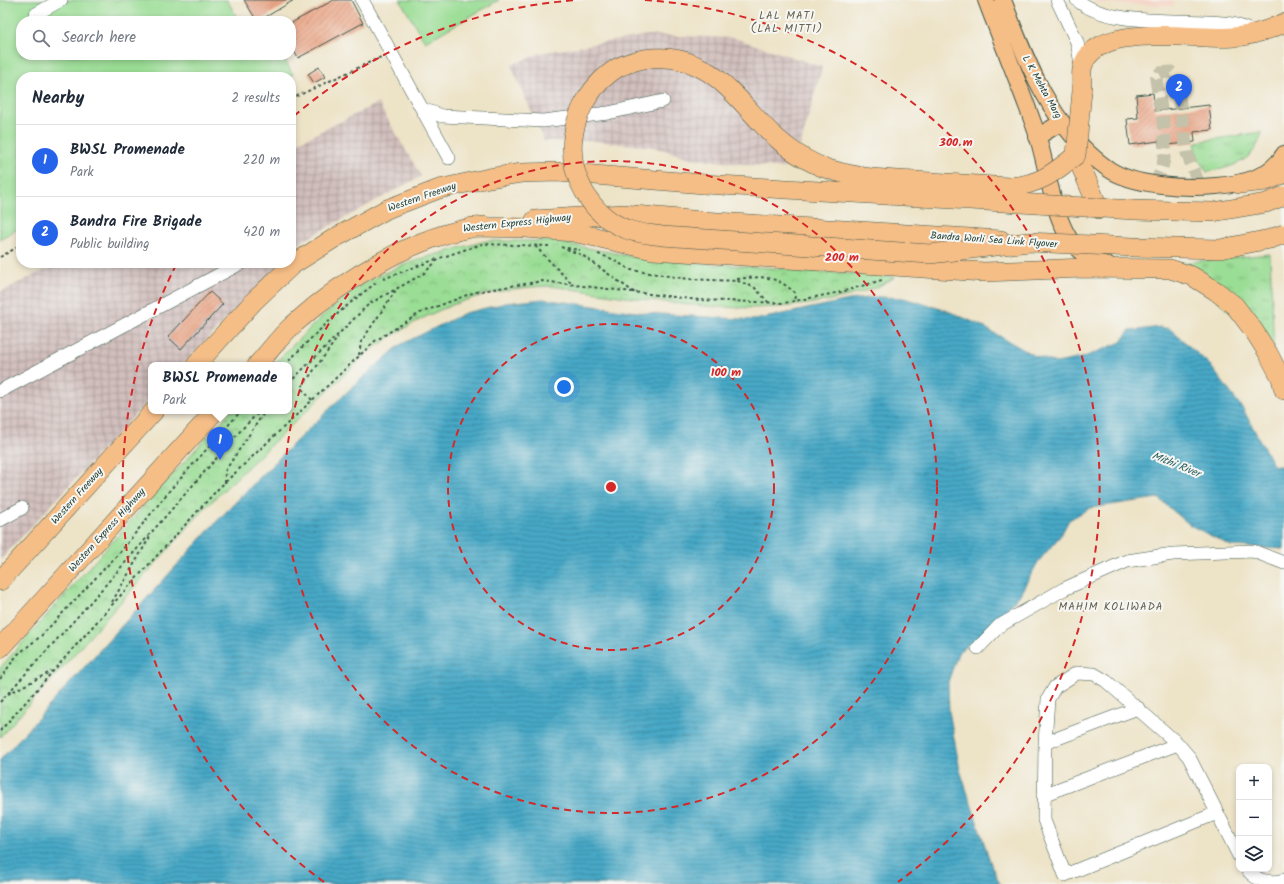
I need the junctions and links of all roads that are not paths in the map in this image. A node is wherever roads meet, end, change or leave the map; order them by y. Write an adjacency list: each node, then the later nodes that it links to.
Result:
1 (61, 0): 7 (street)
2 (362, 0): 14 (street)
3 (986, 0): 12 (main road, L K Mehta Marg)
4 (1003, 0): 11 (main road, L K Mehta Marg)
5 (1058, 0): 10 (street)
6 (1077, 0): 9 (street)
7 (36, 14)
8 (1284, 23): 9 (highway)
9 (1256, 33): 10 (highway)
10 (1082, 69): 18 (highway, bridge)
11 (1036, 79): 12 (main road); 15 (main road, L K Mehta Marg)
12 (1018, 87): 16 (main road, L K Mehta Marg)
13 (663, 101): 14 (street)
14 (422, 109): 19 (street)
15 (1062, 122): 16 (main road); 21 (main road, L K Mehta Marg)
16 (1037, 137): 31 (main road, L K Mehta Marg)
17 (1284, 154): 21 (main road, L K Mehta Marg)
18 (1076, 155): 23 (highway); 27 (highway, bridge)
19 (449, 158)
20 (1284, 174): 21 (highway)
21 (1238, 184)
22 (1284, 196): 23 (highway, bridge)
23 (1099, 209): 28 (highway, Western Freeway, bridge)
24 (702, 221): 25 (highway, Western Express Highway); 27 (highway, Bandra Worli Sea Link Flyover, bridge)
25 (472, 228): 31 (highway); 33 (highway, Western Express Highway)
26 (1284, 234): 27 (highway, Bandra Worli Sea Link Flyover, bridge)
27 (1029, 242)
28 (296, 262)
29 (231, 268): 35 (street)
30 (289, 268): 32 (highway, Western Freeway, bridge)
31 (1130, 268): 34 (highway)
32 (199, 362)
33 (259, 362)
34 (1284, 390)
35 (0, 391)
36 (151, 414): 41 (highway, Western Freeway)
37 (212, 414): 42 (highway, Western Express Highway)
38 (22, 508): 39 (street)
39 (0, 520)
40 (1284, 562): 43 (street)
41 (0, 581)
42 (0, 648)
43 (978, 648)
44 (1138, 708): 45 (street); 45 (street); 46 (street)
45 (1045, 743): 47 (street)
46 (1178, 744): 47 (street); 48 (street)
47 (1043, 795): 48 (street)
48 (1217, 813): 49 (street)
49 (1236, 850)
50 (1249, 872): 51 (street)
51 (1284, 880)

